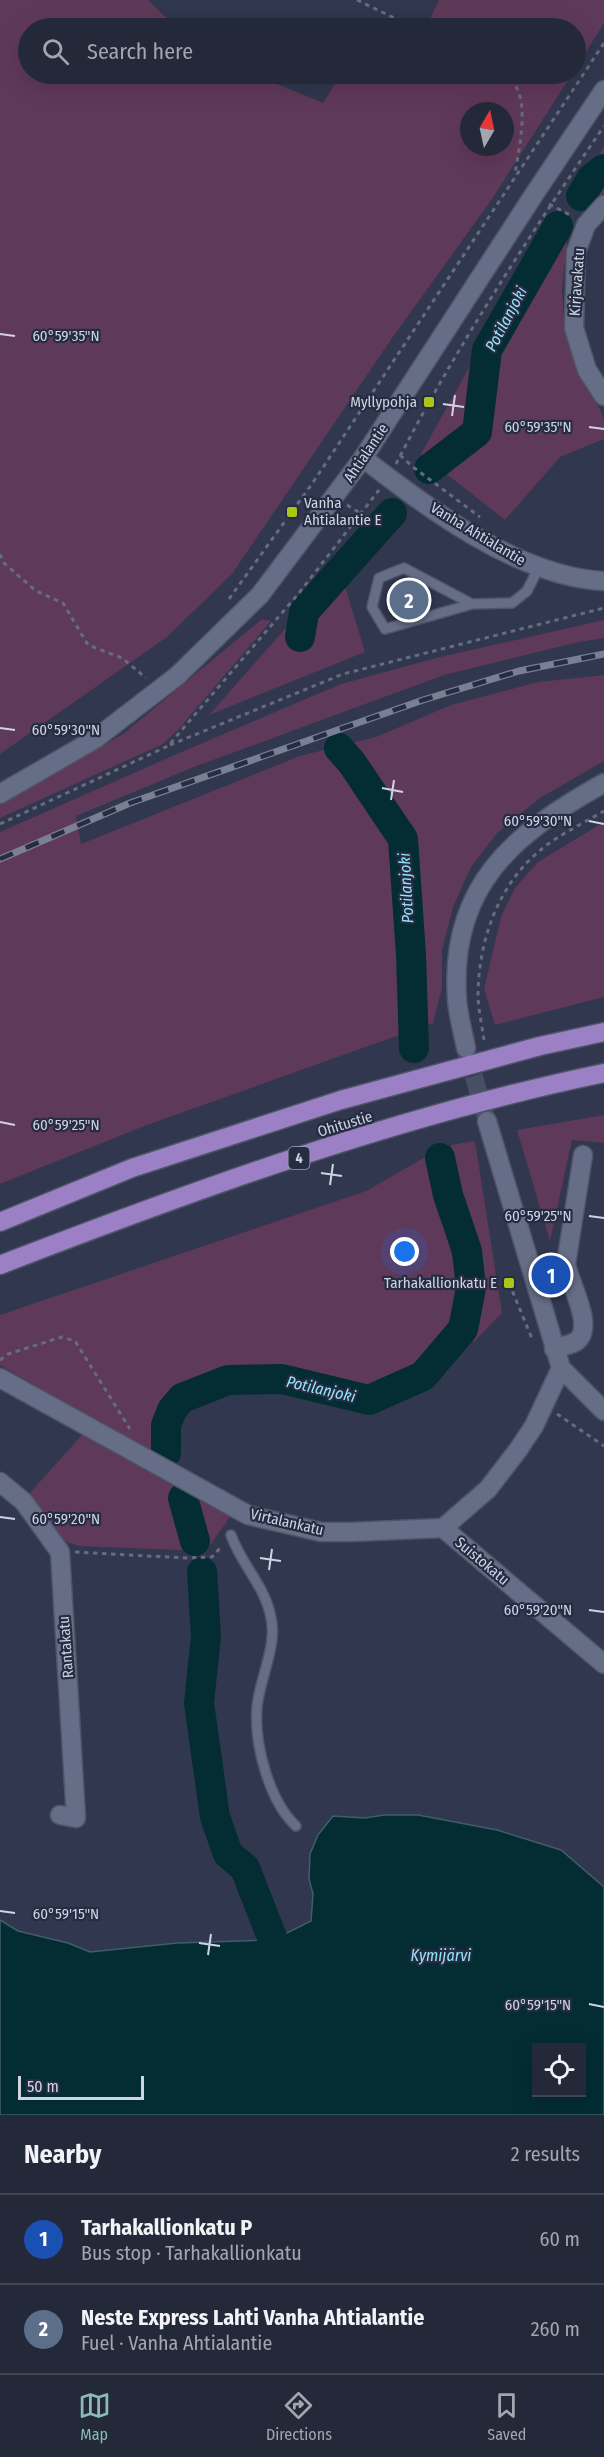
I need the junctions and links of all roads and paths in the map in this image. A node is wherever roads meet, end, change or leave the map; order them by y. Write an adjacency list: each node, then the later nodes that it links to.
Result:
1 (357, 0): 2 (path)
2 (394, 18)
3 (604, 43): 4 (path)
4 (586, 70)
5 (516, 84): 8 (path)
6 (576, 84): 8 (path)
7 (604, 90): 12 (street, Ahtialantie)
8 (514, 177): 18 (path)
9 (604, 206): 10 (street, Kirjavakatu)
10 (604, 396)
11 (400, 455): 13 (path)
12 (363, 458): 15 (street, Vanha Ahtialantie); 23 (street, Ahtialantie)
13 (484, 520)
14 (0, 554): 20 (path)
15 (538, 569): 16 (street, Vanha Ahtialantie); 17 (lane)
16 (604, 581)
17 (472, 604): 17 (lane)
18 (224, 606)
19 (604, 608): 21 (path)
20 (146, 678)
21 (168, 746)
22 (604, 783): 27 (street)
23 (0, 794)
24 (604, 811): 26 (path)
25 (604, 1032): 31 (highway, Ohitustie)
26 (484, 1040)
27 (466, 1048)
28 (604, 1073): 32 (highway, Ohitustie / 4)
29 (487, 1121): 35 (street)
30 (583, 1155): 35 (street)
31 (0, 1222)
32 (0, 1264)
33 (509, 1283): 34 (path)
34 (533, 1341)
35 (554, 1349): 37 (street)
36 (0, 1360): 41 (path)
37 (561, 1368): 39 (street); 44 (street)
38 (0, 1378): 44 (street, Virtalankatu)
39 (604, 1411)
40 (559, 1415): 42 (path)
41 (132, 1433)
42 (604, 1446)
43 (0, 1482): 46 (street)
44 (443, 1528): 47 (street, Suistokatu)
45 (231, 1535): 46 (path); 49 (lane)
46 (60, 1552): 48 (street, Rantakatu)
47 (604, 1664)
48 (60, 1815)
49 (296, 1826)

